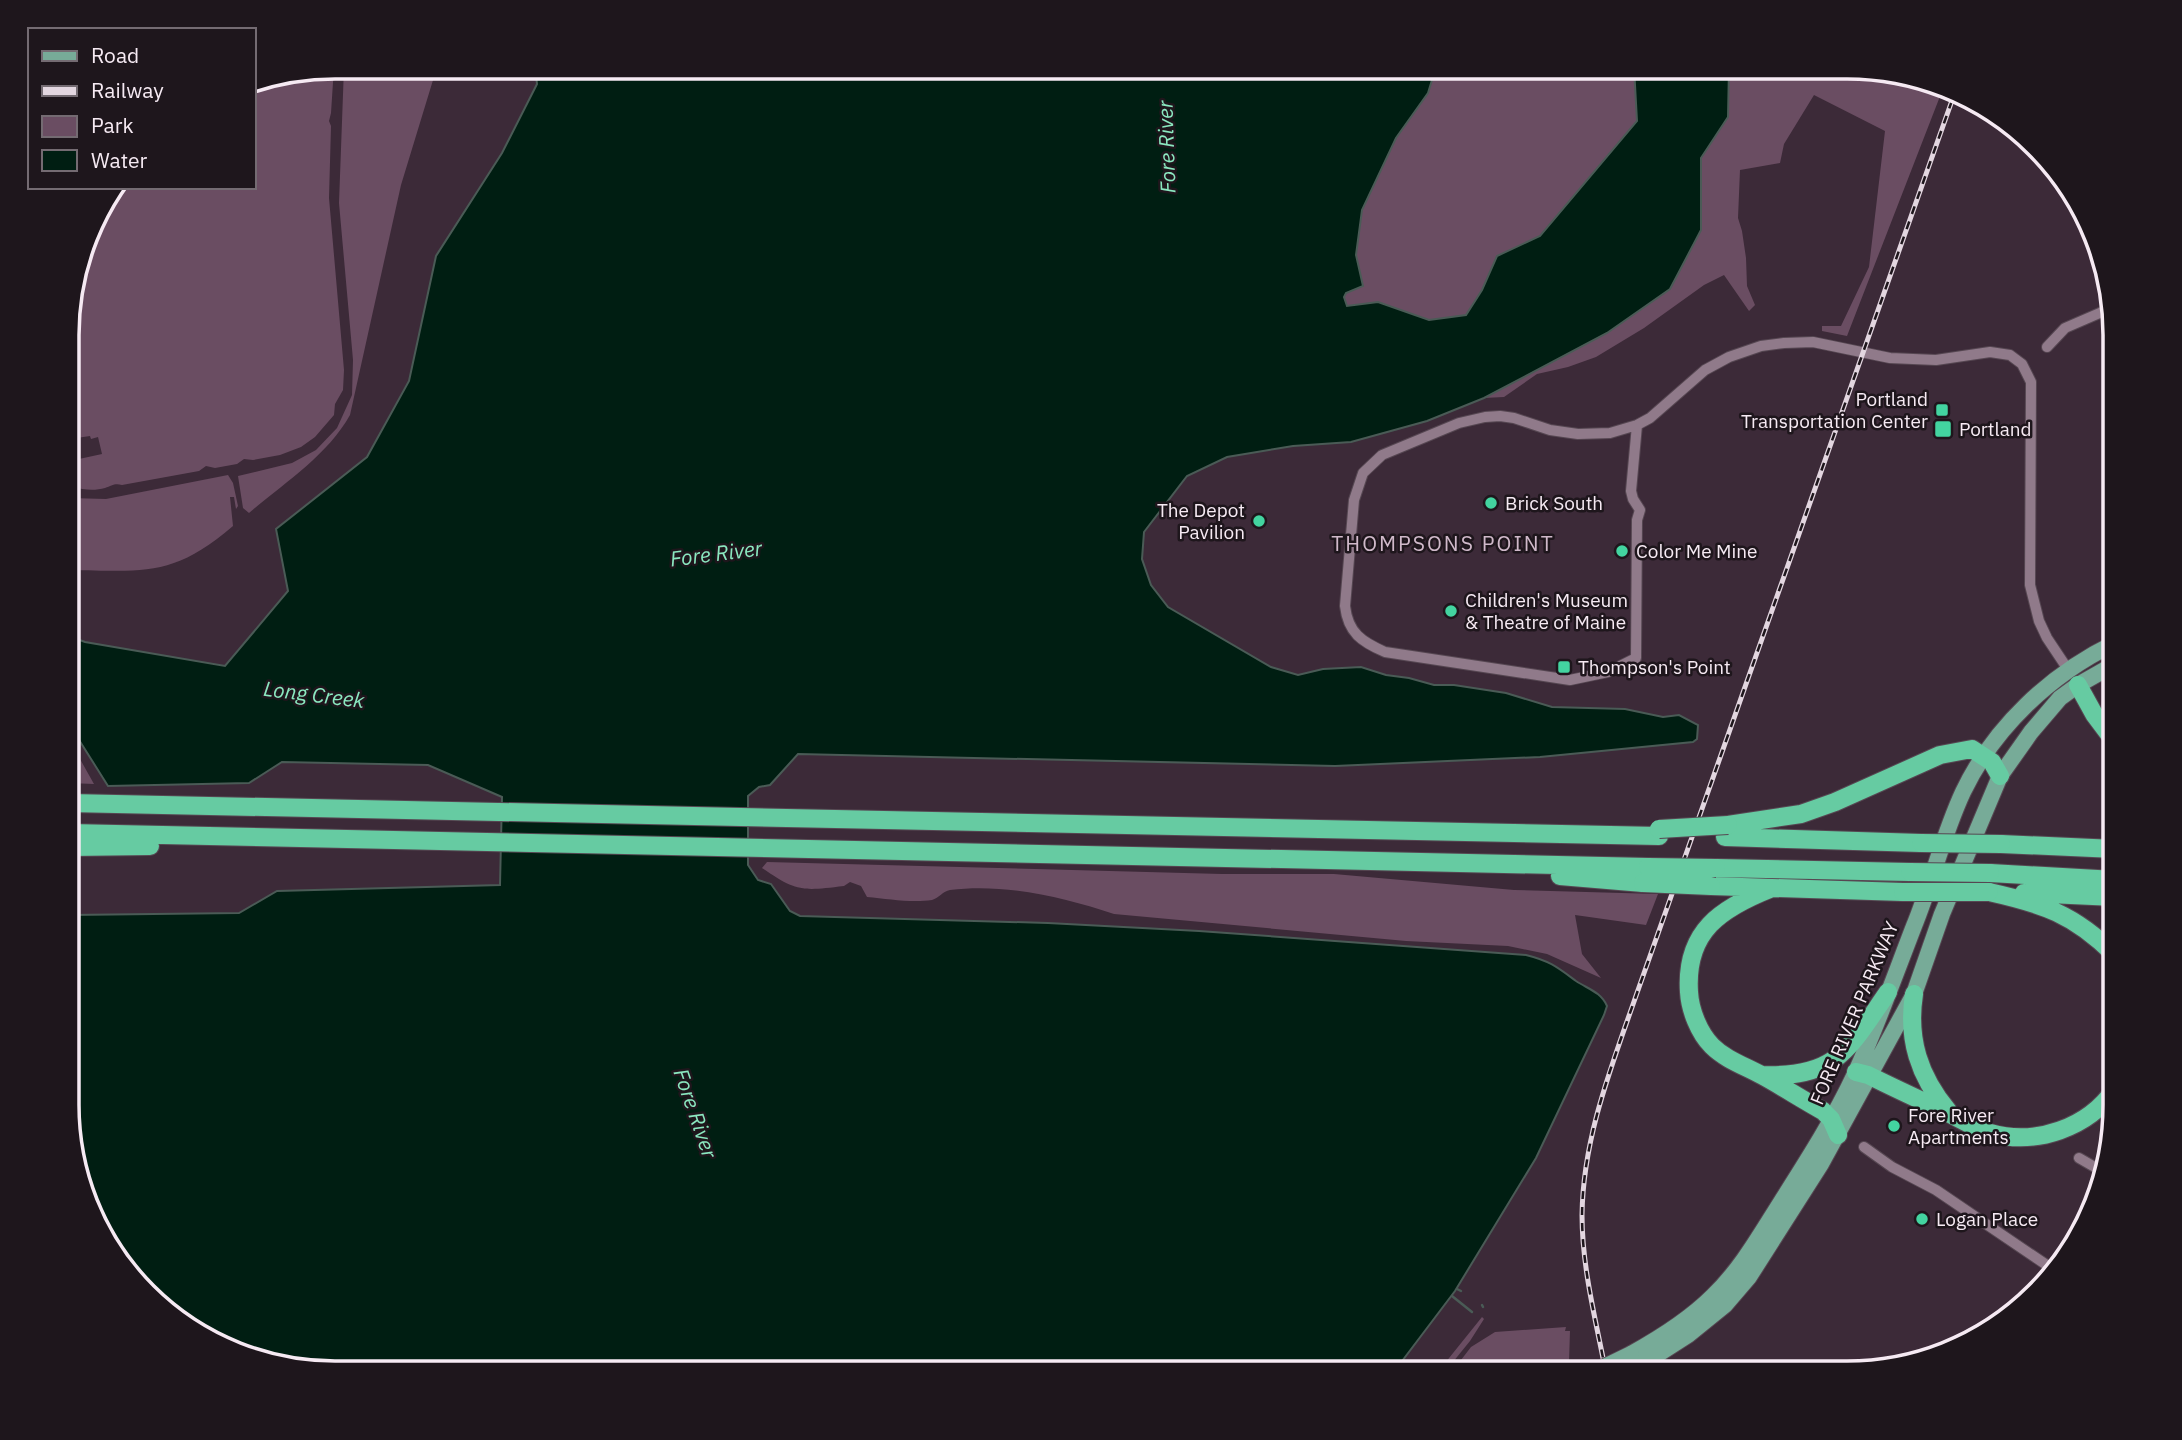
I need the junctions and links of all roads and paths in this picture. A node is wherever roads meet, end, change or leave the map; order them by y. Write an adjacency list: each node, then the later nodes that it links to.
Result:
1 (2102, 312): 2 (street)
2 (2047, 347)
3 (1637, 425): 3 (street); 6 (street)
4 (2103, 649): 6 (main road, FORE RIVER PARKWAY)
5 (2103, 668): 6 (main road, FORE RIVER PARKWAY)
6 (2073, 678): 7 (highway); 8 (main road, FORE RIVER PARKWAY); 9 (main road, FORE RIVER PARKWAY)
7 (2103, 726)
8 (1983, 755): 9 (highway); 11 (highway); 22 (main road, FORE RIVER PARKWAY)
9 (2000, 776): 23 (main road, FORE RIVER PARKWAY)
10 (79, 803): 11 (highway, bridge)
11 (1726, 831): 15 (highway, bridge)
12 (79, 833): 13 (highway)
13 (275, 837): 14 (highway); 16 (highway, bridge)
14 (79, 847)
15 (2103, 848)
16 (1714, 877): 17 (highway, bridge); 18 (highway)
17 (2103, 879)
18 (1772, 888): 19 (highway, bridge); 25 (highway)
19 (1989, 892): 20 (highway); 21 (highway)
20 (2103, 896)
21 (2103, 943)
22 (1888, 992): 24 (main road, FORE RIVER PARKWAY); 25 (highway)
23 (1914, 994): 24 (main road, FORE RIVER PARKWAY); 27 (highway)
24 (1862, 1074): 27 (highway); 28 (main road, FORE RIVER PARKWAY)
25 (1762, 1075): 28 (highway)
26 (2103, 1103): 27 (highway)
27 (1950, 1114)
28 (1835, 1127): 33 (main road, FORE RIVER PARKWAY)
29 (1864, 1147): 32 (street)
30 (2079, 1158): 31 (street)
31 (2096, 1168)
32 (2047, 1265)
33 (1635, 1361)

